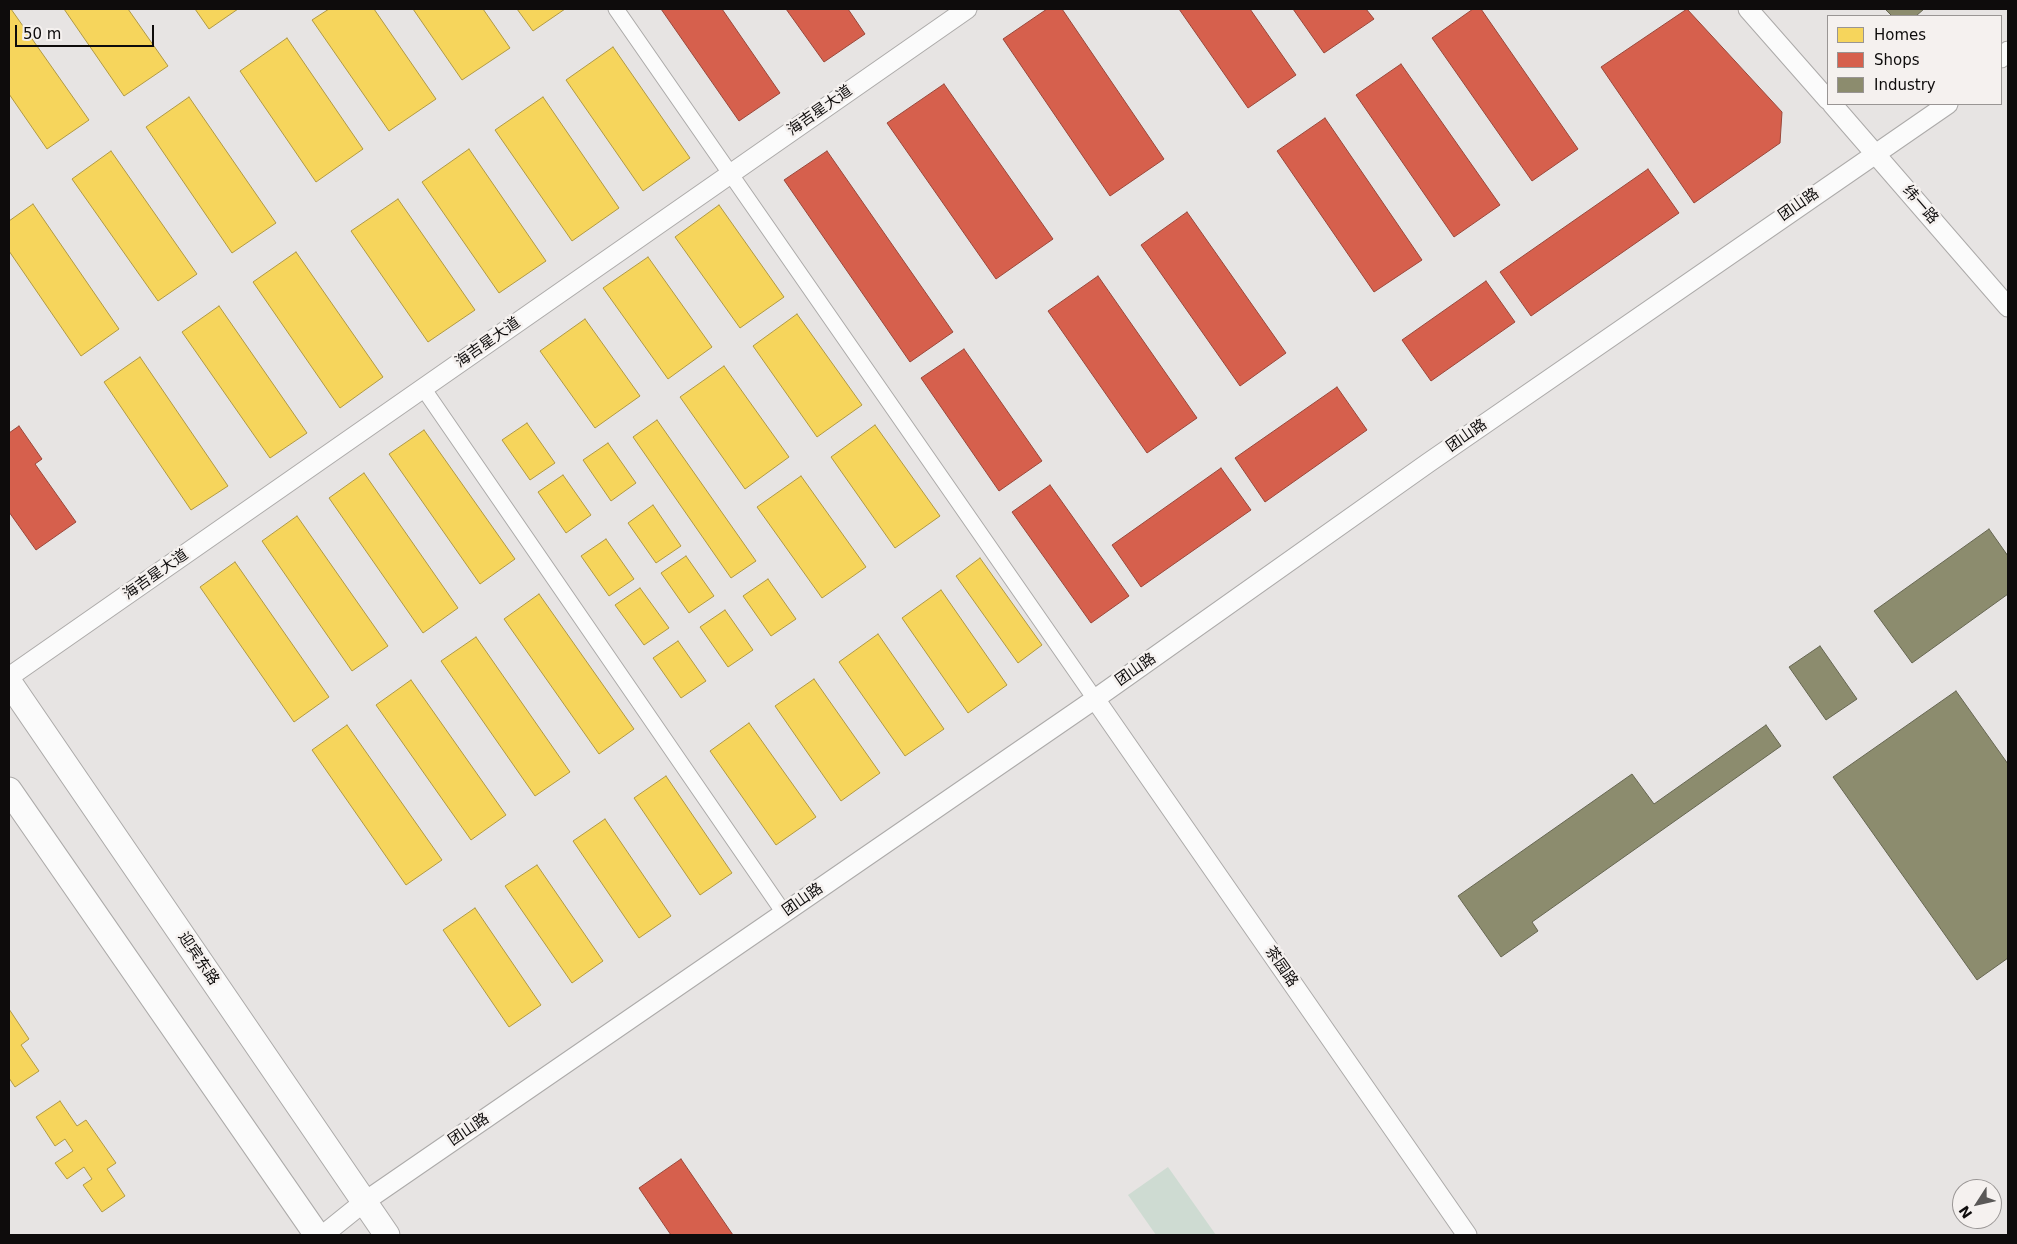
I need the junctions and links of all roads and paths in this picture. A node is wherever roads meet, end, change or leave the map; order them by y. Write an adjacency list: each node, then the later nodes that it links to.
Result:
1 (616, 9): 8 (street)
2 (967, 9): 8 (street, 海吉星大道)
3 (1748, 9): 4 (street)
4 (1827, 99)
5 (1833, 105): 7 (street, 纬一路)
6 (1947, 105): 7 (street, 团山路)
7 (1875, 153): 9 (street, 纬一路); 13 (street, 团山路)
8 (730, 174): 10 (street, 海吉星大道); 13 (street)
9 (2008, 306)
10 (423, 388): 11 (street, 海吉星大道); 15 (street)
11 (9, 677)
12 (9, 682): 16 (highway, 迎宾东路)
13 (1095, 700): 15 (street, 团山路); 20 (street, 茶园路)
14 (9, 790): 17 (highway)
15 (784, 913): 16 (street, 团山路)
16 (364, 1202): 18 (street, 团山路); 19 (highway, 迎宾东路)
17 (317, 1235)
18 (323, 1235)
19 (387, 1235)
20 (1467, 1235)

